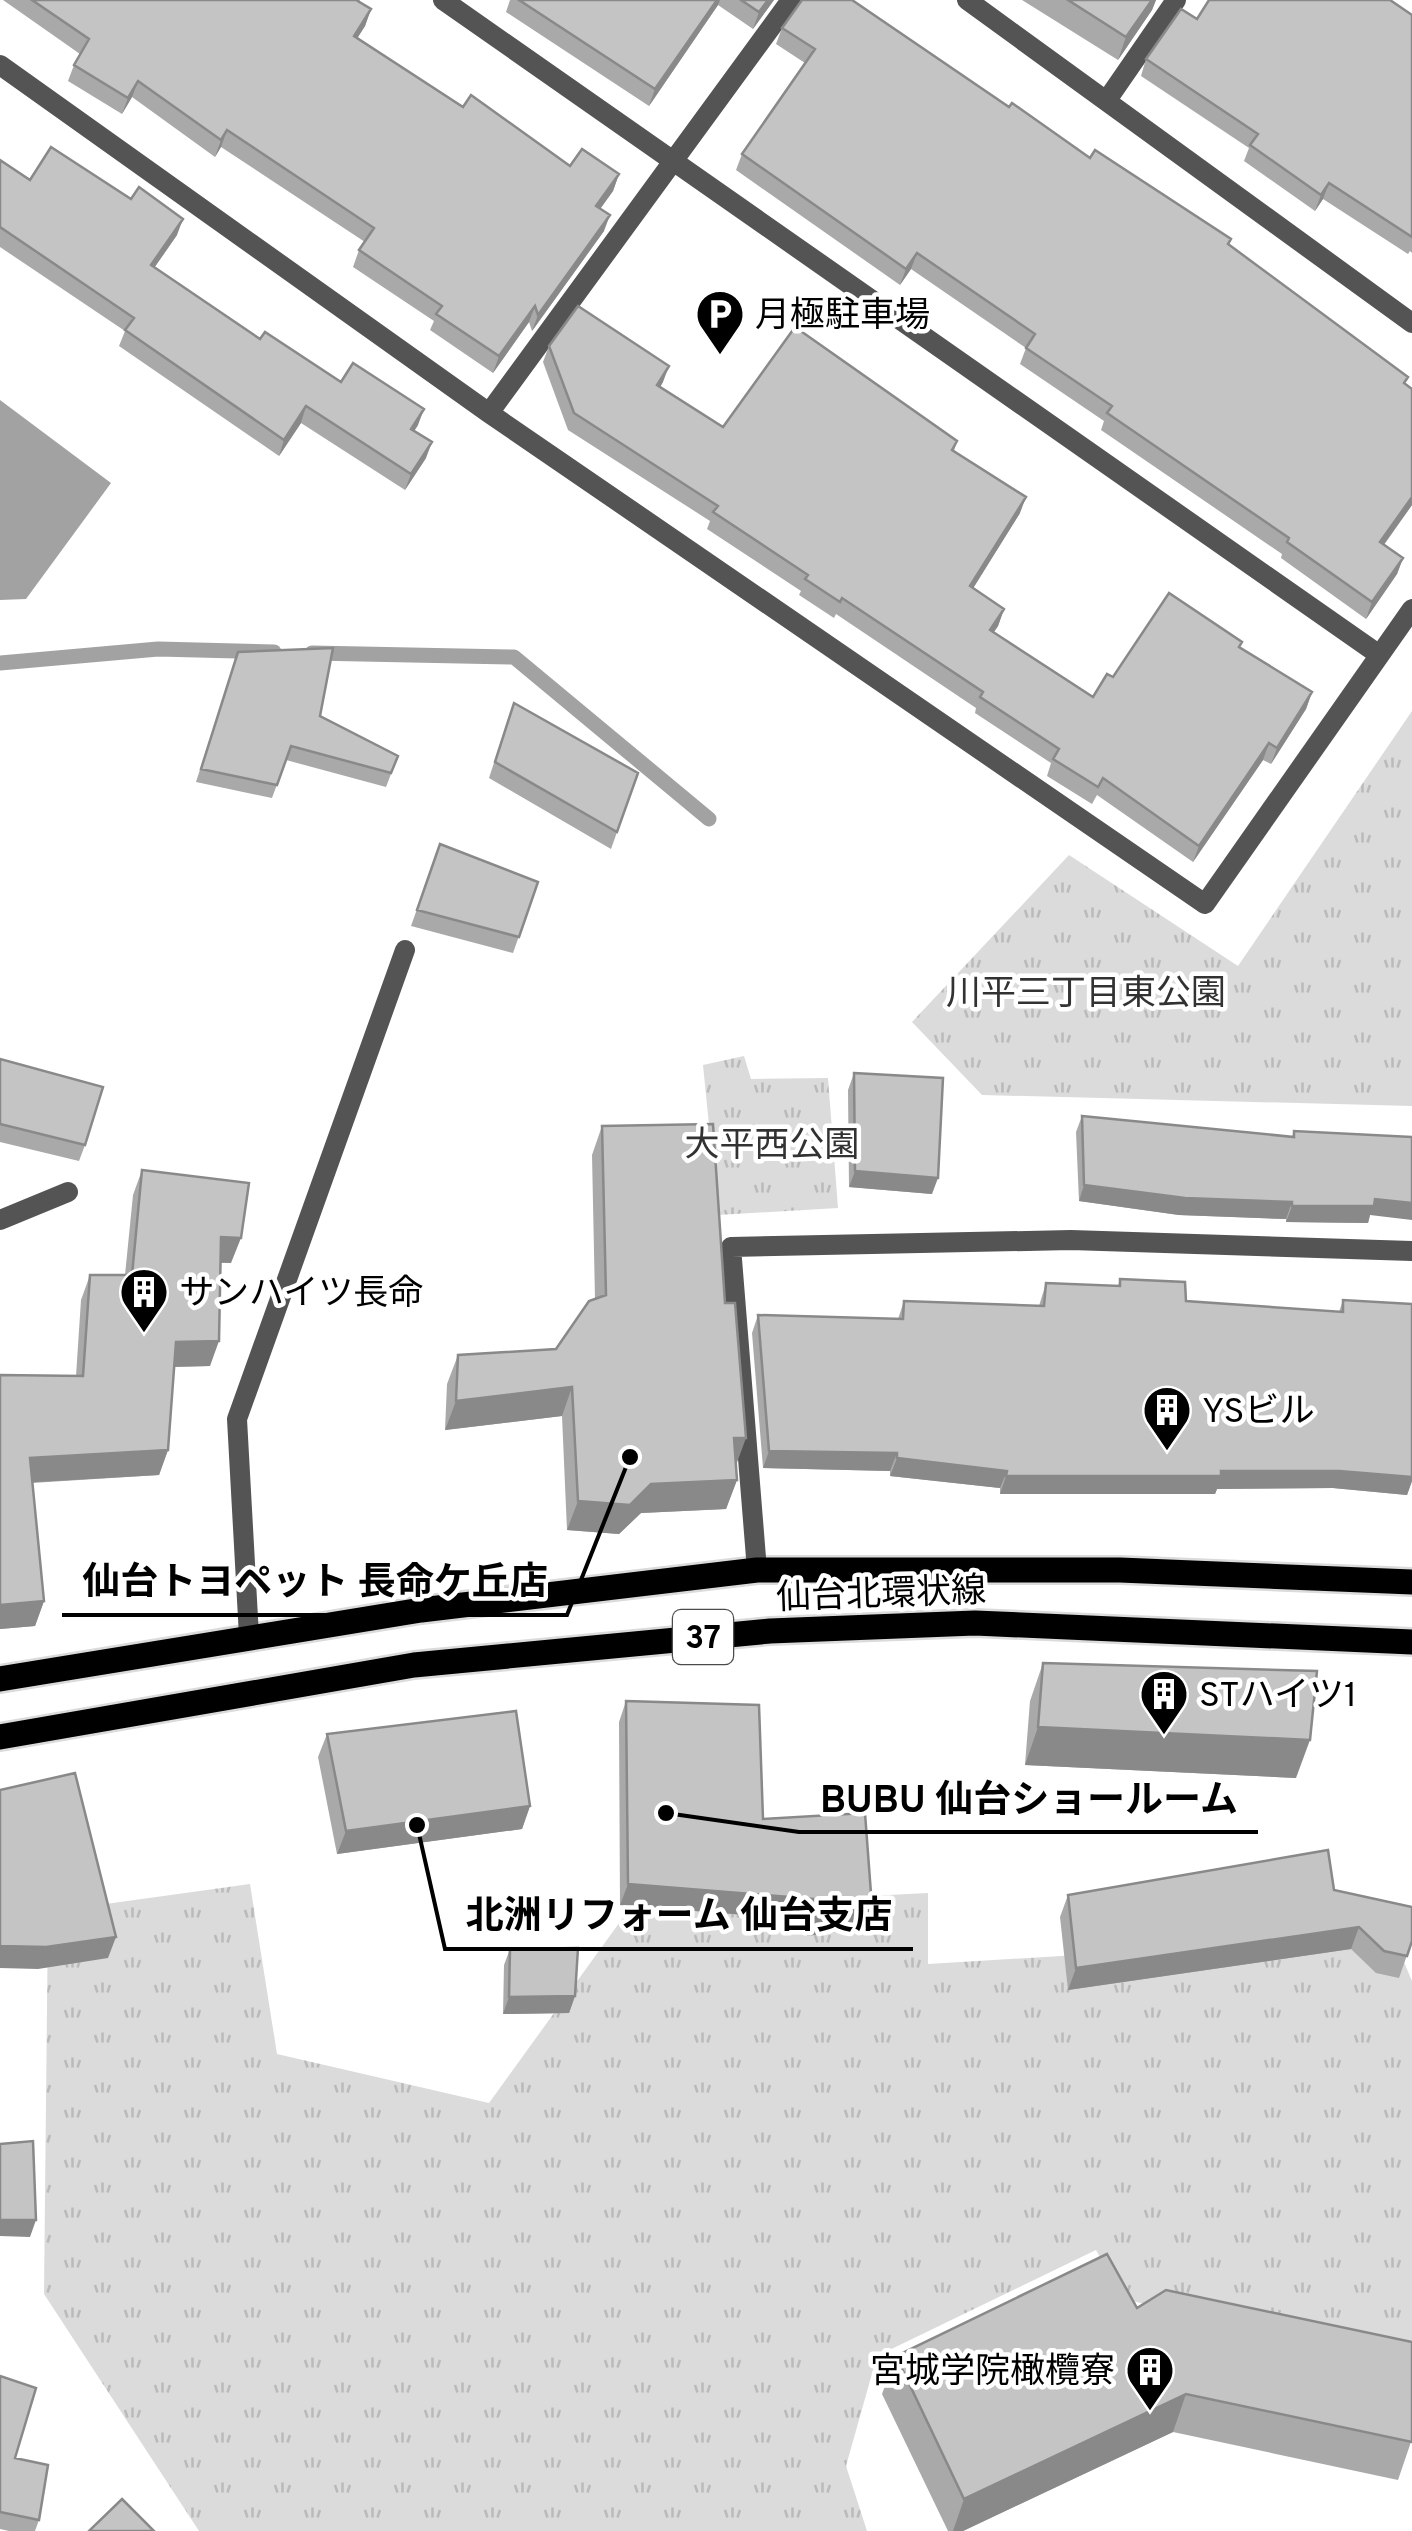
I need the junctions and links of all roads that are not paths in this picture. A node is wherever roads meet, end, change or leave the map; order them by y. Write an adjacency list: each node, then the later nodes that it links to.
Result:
1 (443, 0): 7 (street)
2 (791, 0): 7 (street)
3 (967, 0): 6 (street)
4 (1176, 0): 6 (street)
5 (0, 65): 9 (street)
6 (1107, 100): 8 (street)
7 (674, 159): 9 (street); 11 (street)
8 (1412, 323)
9 (488, 412): 11 (street)
10 (1412, 609): 11 (street)
11 (1378, 654)
12 (406, 950): 18 (street)
13 (68, 1192): 14 (street)
14 (0, 1220)
15 (1412, 1251): 16 (street)
16 (758, 1570): 17 (main road, 仙台北環状線 / 37); 18 (main road, 仙台北環状線 / 37)
17 (1412, 1582)
18 (249, 1636): 20 (main road, 仙台北環状線 / 37)
19 (1412, 1642): 21 (main road, 仙台北環状線 / 37)
20 (0, 1679)
21 (0, 1738)

